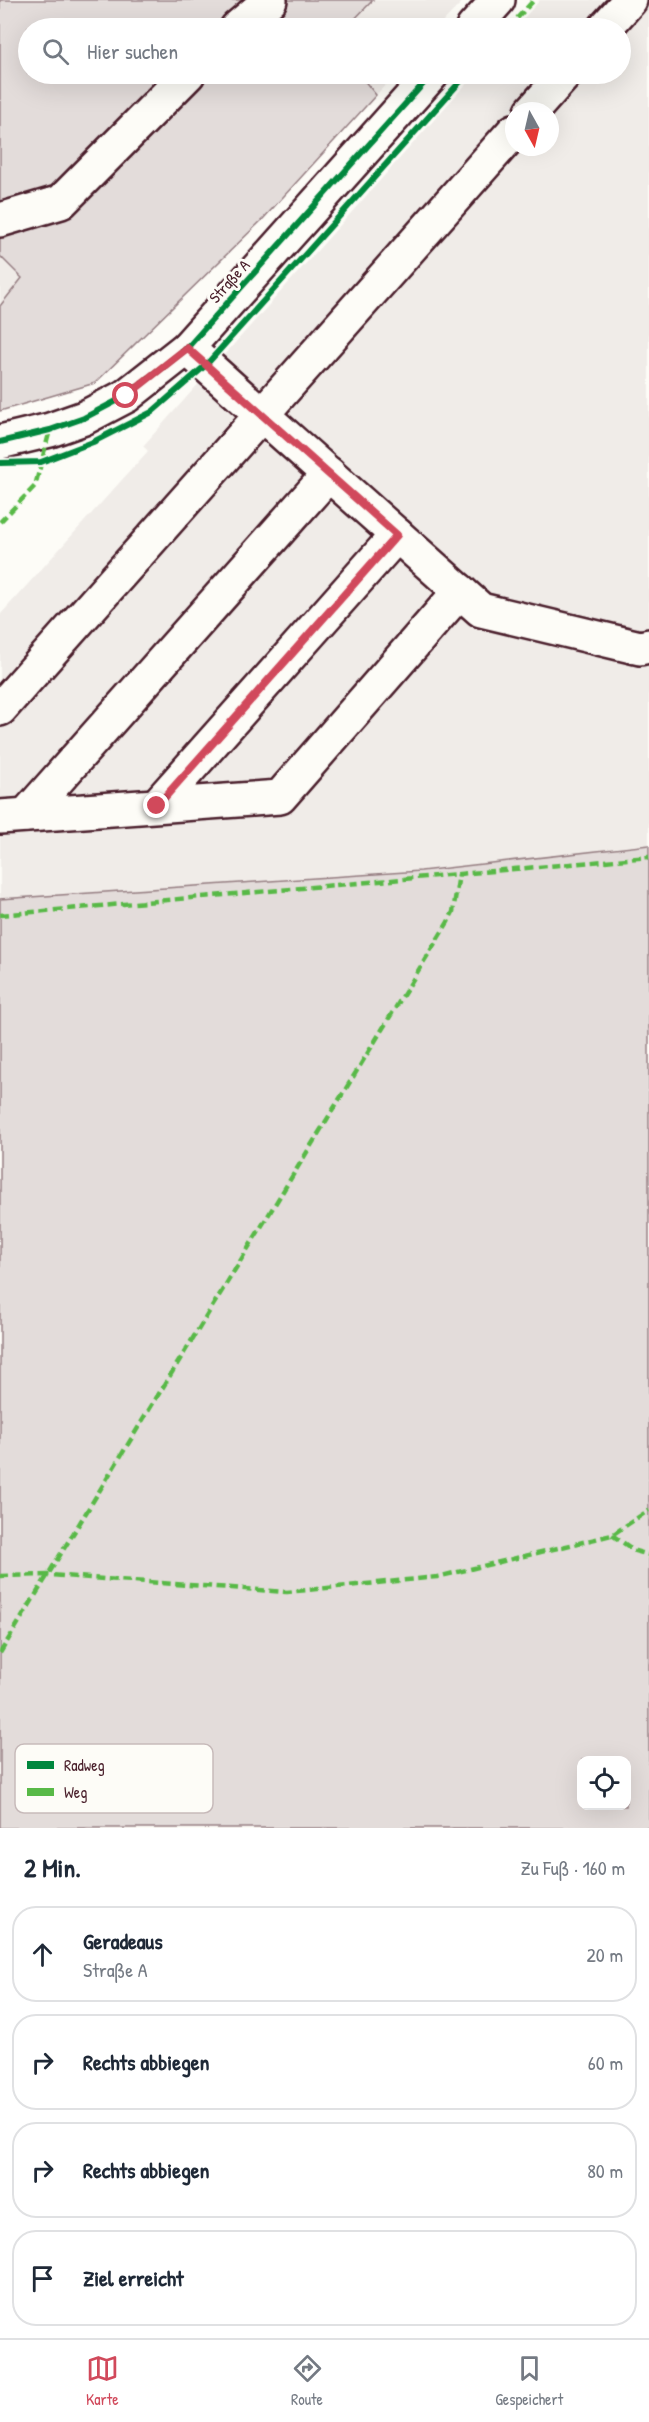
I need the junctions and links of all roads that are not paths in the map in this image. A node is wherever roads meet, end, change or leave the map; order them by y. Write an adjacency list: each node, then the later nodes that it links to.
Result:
1 (270, 0): 4 (street)
2 (498, 0): 5 (street)
3 (630, 0): 6 (street)
4 (249, 18)
5 (482, 18)
6 (614, 18)
7 (178, 84): 12 (street)
8 (423, 84): 13 (street, Straße A)
9 (556, 84): 10 (street)
10 (540, 102)
11 (505, 141): 14 (street)
12 (0, 220)
13 (187, 348): 14 (street); 15 (street, Straße A)
14 (262, 415): 16 (street); 20 (street)
15 (0, 442)
16 (328, 474): 17 (street); 22 (street)
17 (397, 535): 18 (street); 21 (street)
18 (460, 591): 19 (street); 21 (street)
19 (649, 646)
20 (0, 709)
21 (157, 806): 22 (street)
22 (13, 816)

